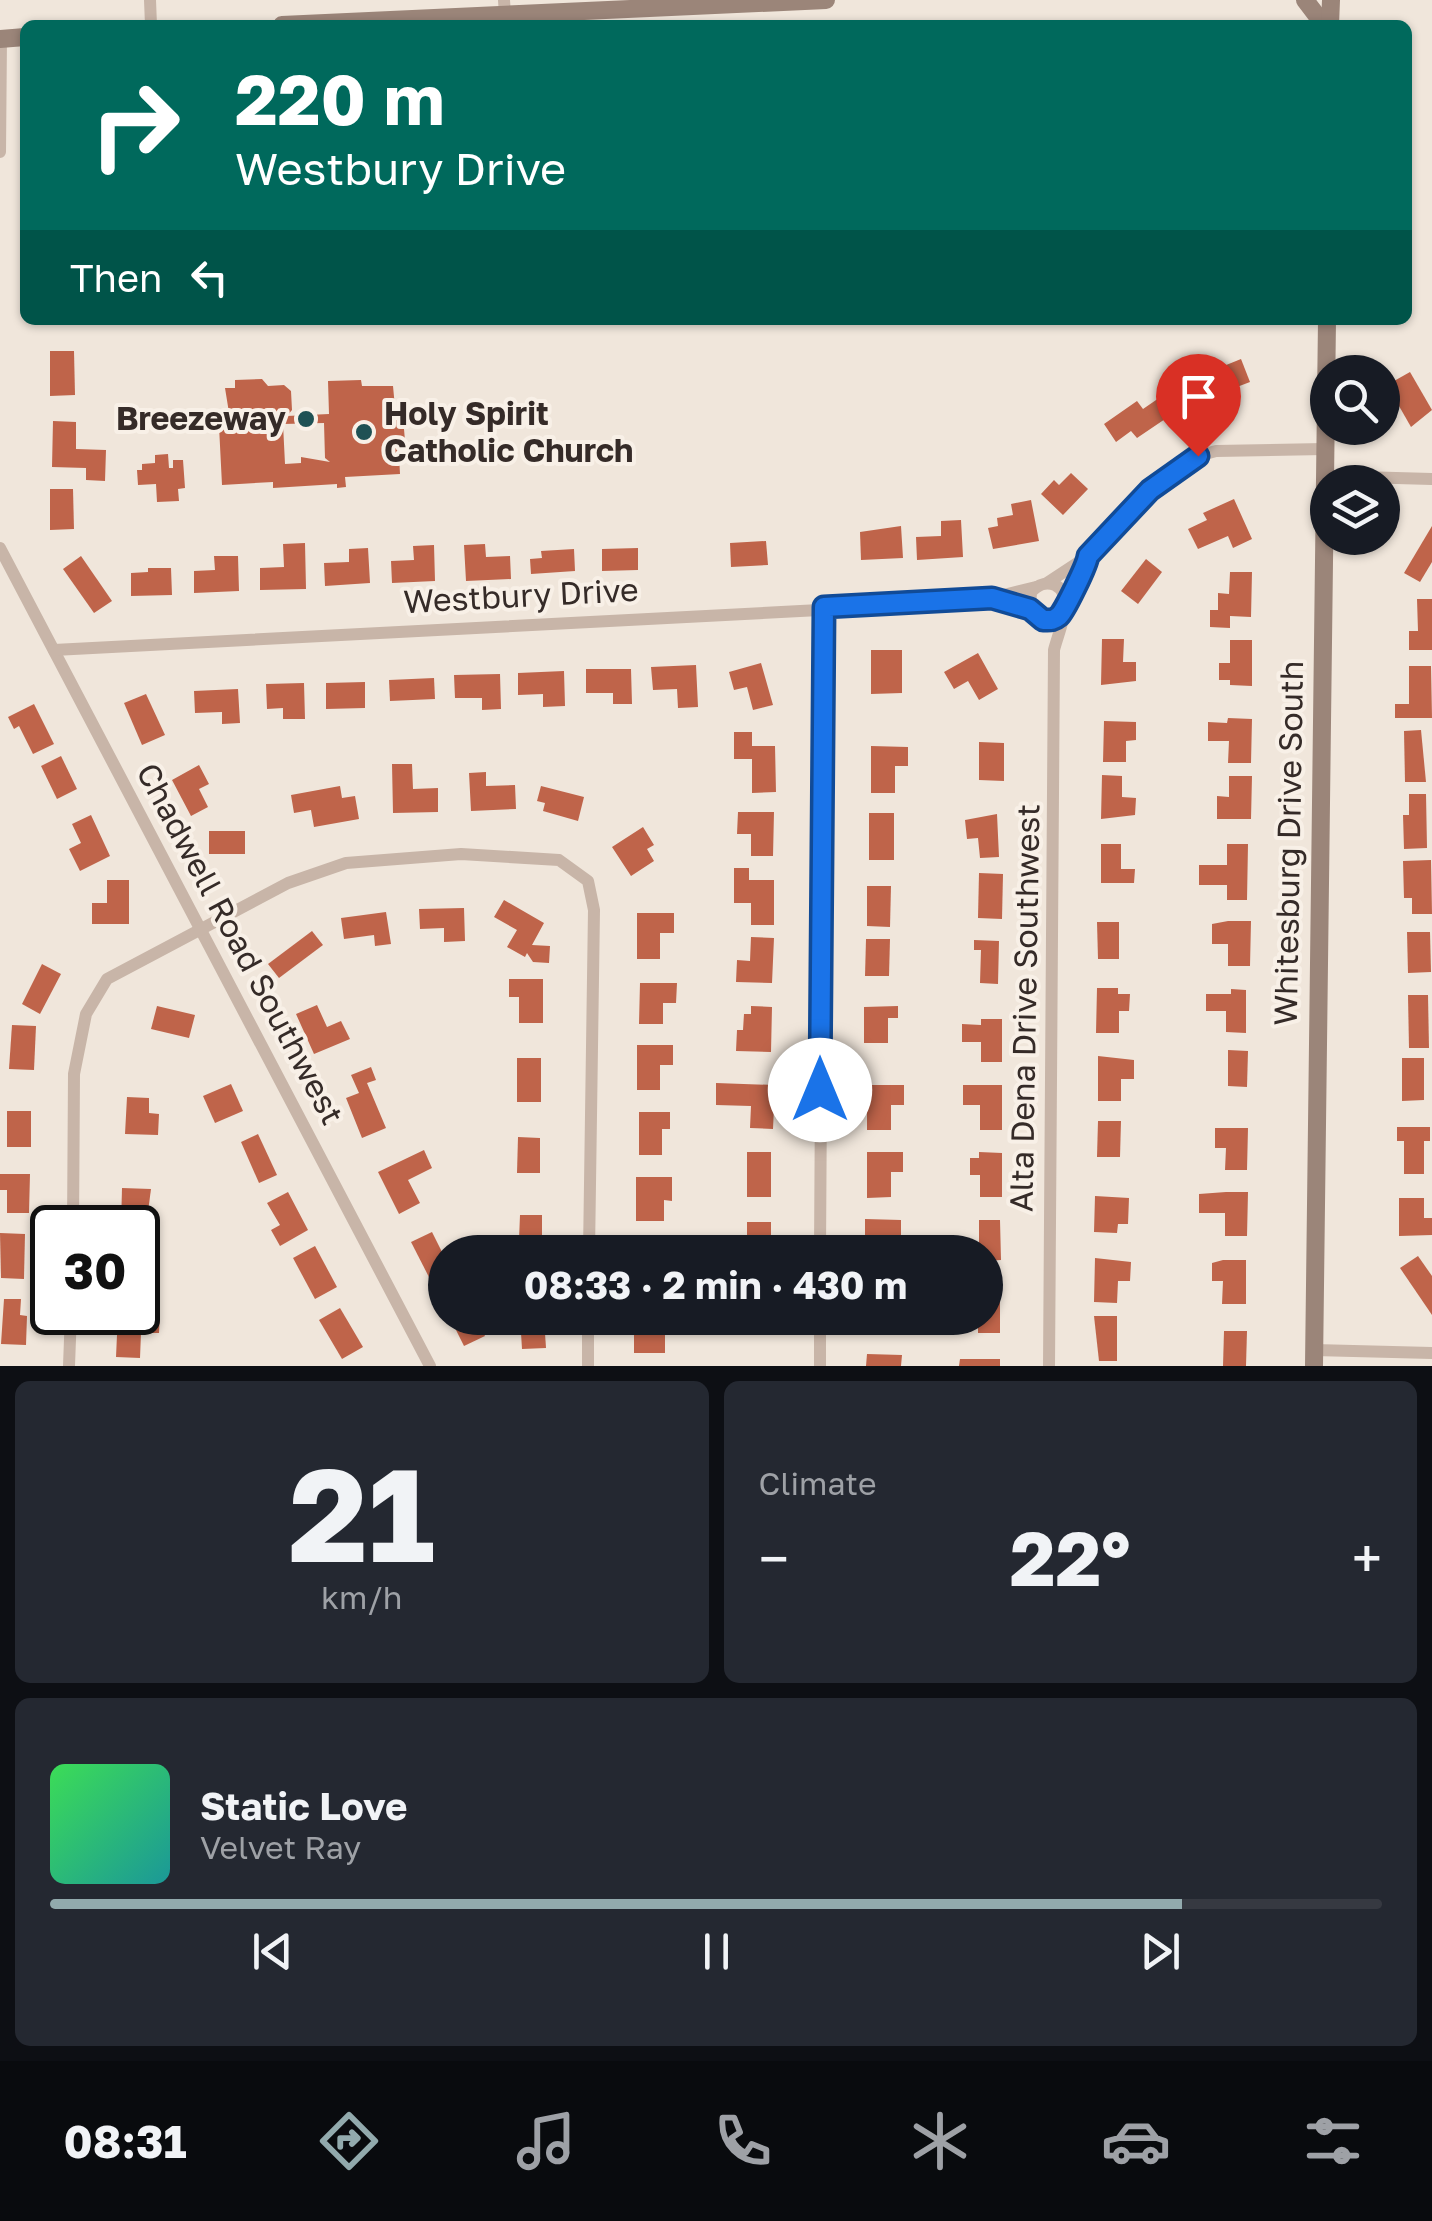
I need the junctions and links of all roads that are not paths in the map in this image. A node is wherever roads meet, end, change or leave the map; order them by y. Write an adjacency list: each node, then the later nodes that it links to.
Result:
1 (826, 0): 4 (main road)
2 (1306, 0): 6 (main road)
3 (481, 8): 4 (main road); 5 (main road)
4 (504, 8)
5 (341, 20)
6 (1324, 20)
7 (0, 38): 8 (street)
8 (0, 152)
9 (1327, 325): 10 (main road, Whitesburg Drive South)
10 (1324, 449): 11 (main road, Whitesburg Drive South); 16 (street, Westbury Drive)
11 (1324, 465)
12 (1400, 478): 13 (street)
13 (1432, 479)
14 (0, 548): 22 (street, Chadwell Road Southwest)
15 (1323, 555): 32 (main road, Whitesburg Drive South)
16 (1088, 556): 17 (street, Westbury Drive); 19 (street, Westbury Drive)
17 (1041, 585): 18 (street, Westbury Drive); 19 (street); 21 (street)
18 (992, 598): 20 (street, Westbury Drive); 21 (street, Westbury Drive)
19 (1064, 604): 21 (street); 23 (street, Alta Dena Drive Southwest)
20 (824, 607): 22 (street, Westbury Drive); 27 (street)
21 (1034, 613): 23 (street, Alta Dena Drive Southwest)
22 (54, 650): 24 (street, Chadwell Road Southwest)
23 (1054, 650): 37 (street, Alta Dena Drive Southwest)
24 (201, 926): 25 (street); 26 (street); 34 (street, Chadwell Road Southwest)
25 (73, 1205)
26 (589, 1235)
27 (820, 1235)
28 (70, 1335): 33 (street)
29 (588, 1335): 35 (street)
30 (820, 1335): 36 (street)
31 (1432, 1353): 32 (street)
32 (1314, 1358)
33 (69, 1366)
34 (430, 1366)
35 (588, 1366)
36 (820, 1366)
37 (1048, 1366)

